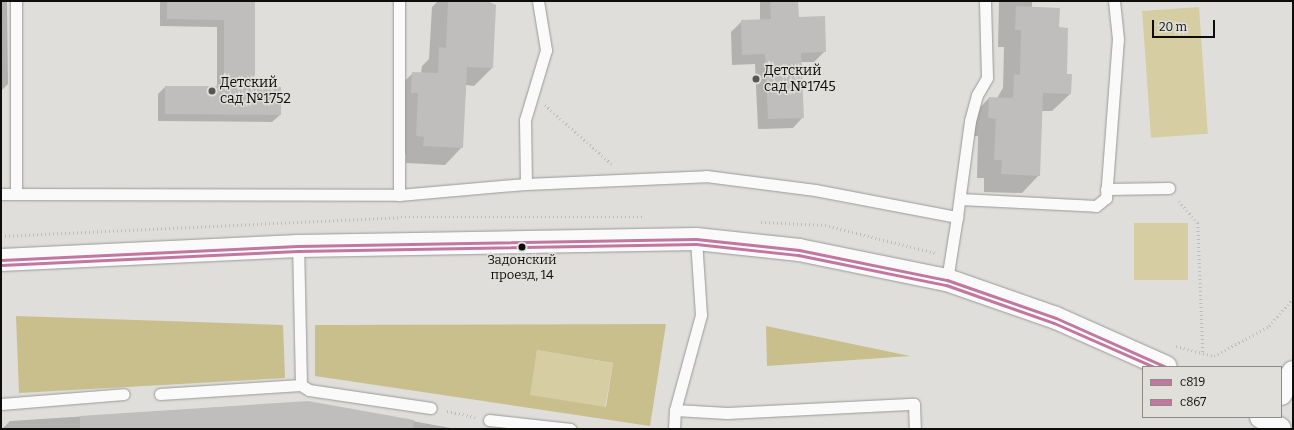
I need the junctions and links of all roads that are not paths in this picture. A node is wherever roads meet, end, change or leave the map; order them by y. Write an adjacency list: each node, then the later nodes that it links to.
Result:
1 (16, 1): 9 (lane)
2 (399, 1): 11 (lane)
3 (538, 1): 6 (lane)
4 (985, 1): 12 (lane)
5 (1114, 1): 8 (lane)
6 (526, 184): 11 (lane); 13 (lane)
7 (1169, 188): 8 (lane)
8 (1106, 189): 12 (lane)
9 (16, 193): 10 (lane); 11 (lane)
10 (1, 194)
11 (399, 195)
12 (960, 199): 13 (lane)
13 (957, 217): 17 (lane)
14 (696, 240): 15 (street); 17 (street); 26 (lane)
15 (298, 246): 16 (street); 20 (lane)
16 (1, 260)
17 (947, 280): 18 (street)
18 (1164, 366)
19 (1293, 372): 21 (street)
20 (301, 385): 23 (lane); 25 (lane)
21 (1282, 392)
22 (124, 394): 24 (lane)
23 (160, 394)
24 (1, 404)
25 (431, 408)
26 (676, 410): 29 (lane); 30 (lane)
27 (489, 420): 28 (lane)
28 (571, 429)
29 (674, 429)
30 (915, 429)

